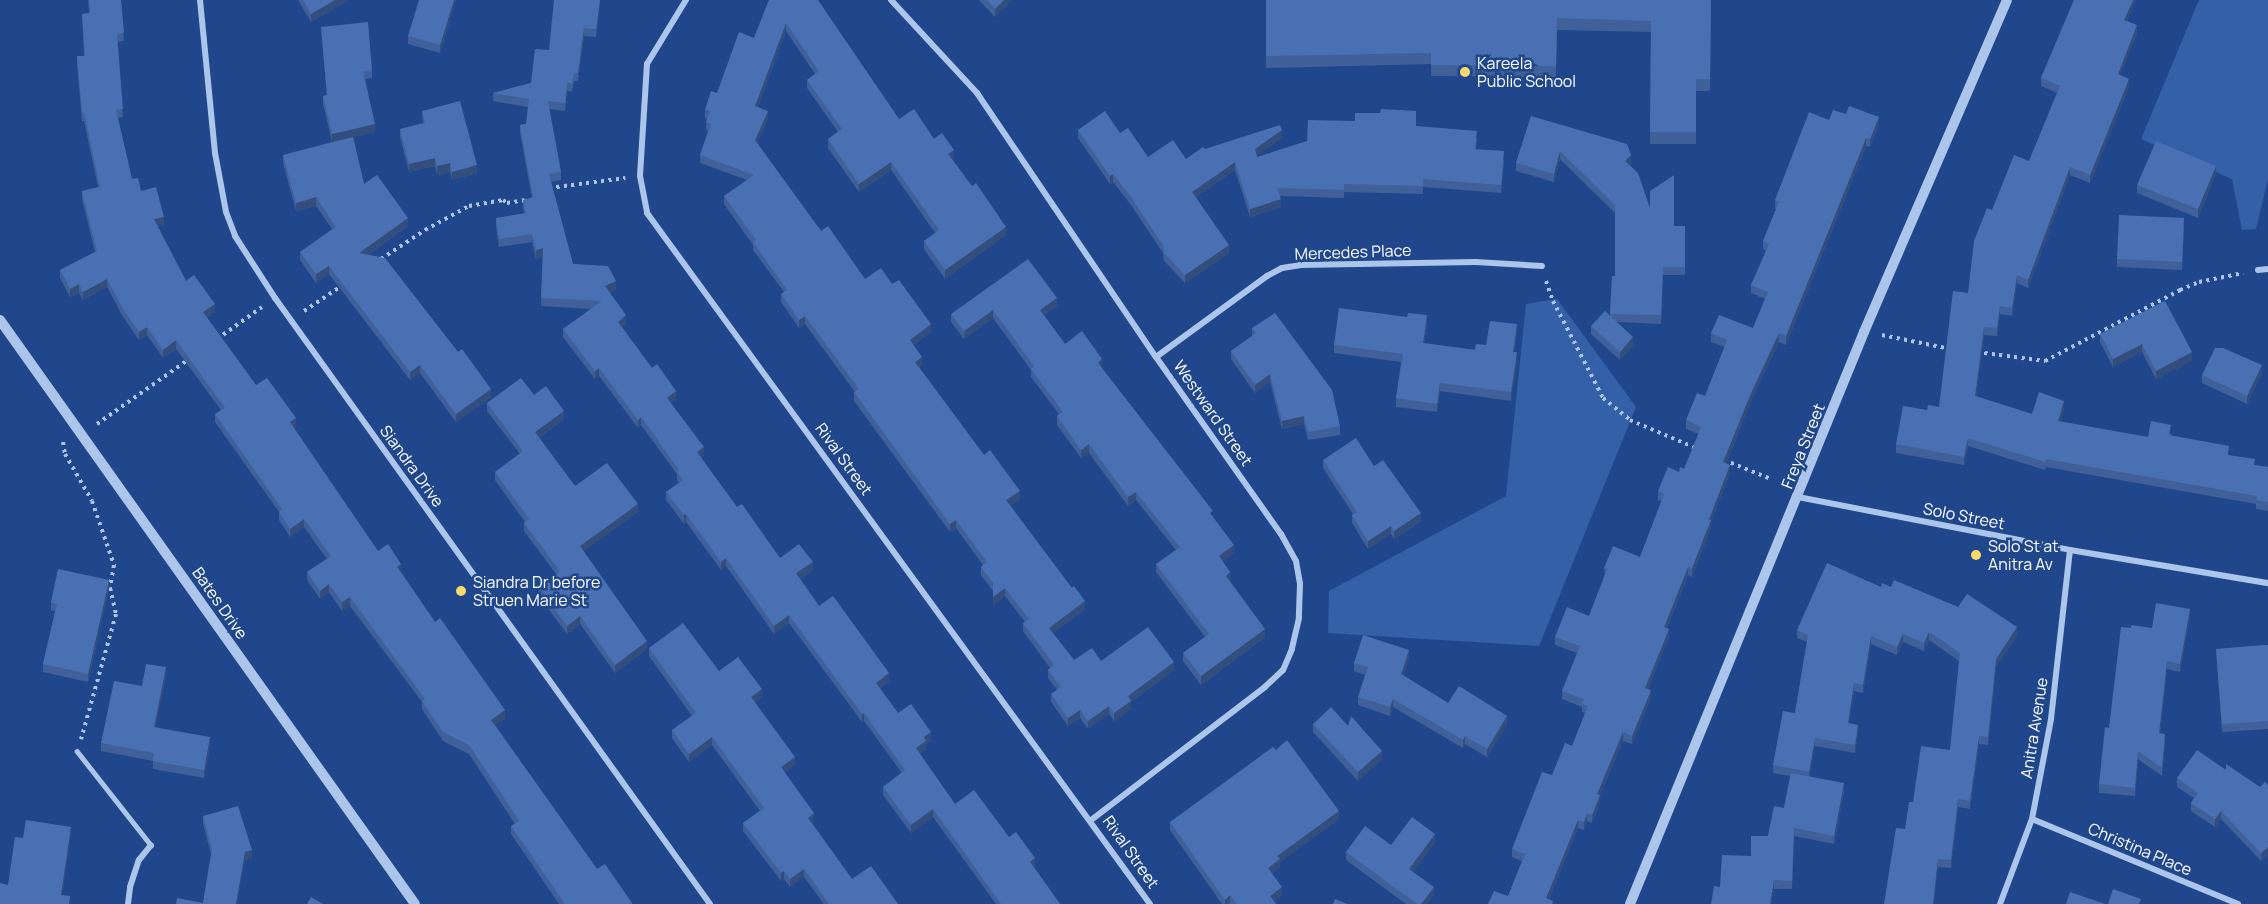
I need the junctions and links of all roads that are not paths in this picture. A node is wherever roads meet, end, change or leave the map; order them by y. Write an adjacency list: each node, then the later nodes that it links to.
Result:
1 (200, 0): 19 (street, Siandra Drive)
2 (686, 0): 15 (street, Rival Street)
3 (891, 0): 9 (street, Westward Street)
4 (2007, 0): 10 (street, Freya Street)
5 (1542, 266): 9 (street, Mercedes Place)
6 (2268, 269): 7 (street)
7 (2258, 270)
8 (0, 320): 18 (street, Bates Drive)
9 (1156, 357): 15 (street, Westward Street)
10 (1798, 497): 11 (street, Solo Street); 21 (street, Freya Street)
11 (2070, 550): 12 (street, Solo Street); 14 (street, Anitra Avenue)
12 (2268, 584)
13 (77, 751): 16 (lane)
14 (2032, 819): 22 (street, Anitra Avenue); 23 (street, Christina Place)
15 (1091, 820): 20 (street, Rival Street)
16 (151, 845): 17 (street)
17 (128, 904)
18 (415, 904)
19 (710, 904)
20 (1150, 904)
21 (1630, 904)
22 (2000, 904)
23 (2238, 904)

